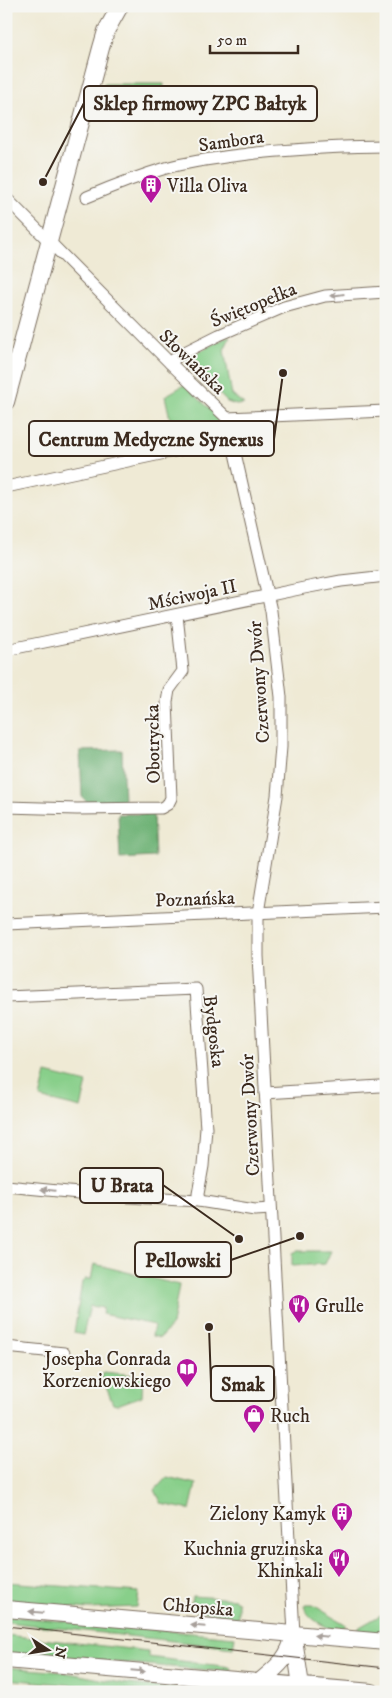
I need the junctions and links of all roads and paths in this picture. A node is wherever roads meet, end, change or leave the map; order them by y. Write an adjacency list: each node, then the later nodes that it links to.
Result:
1 (120, 6): 5 (main road)
2 (386, 146): 3 (street, Sambora)
3 (87, 197)
4 (6, 198): 5 (street, Słowiańska)
5 (49, 242): 7 (street, Słowiańska); 8 (main road)
6 (386, 292): 7 (street, Świętopełka, one-way to 7)
7 (170, 363): 10 (street, Słowiańska)
8 (6, 402)
9 (386, 411): 10 (street)
10 (227, 418): 11 (street, Słowiańska)
11 (231, 439): 12 (street); 14 (street, Słowiańska)
12 (6, 487)
13 (386, 576): 14 (street, Mściwoja II)
14 (268, 596): 15 (street, Mściwoja II); 19 (street, Czerwony Dwór)
15 (177, 614): 16 (street, Mściwoja II); 17 (street, Obotrycka)
16 (6, 650)
17 (6, 807)
18 (386, 907): 19 (street, Poznańska)
19 (258, 913): 20 (street, Poznańska); 23 (street, Czerwony Dwór)
20 (6, 924)
21 (6, 997): 25 (street, Bydgoska)
22 (380, 1086): 23 (street)
23 (265, 1093): 26 (street, Czerwony Dwór)
24 (6, 1186): 25 (street, one-way to 24)
25 (199, 1202): 26 (street)
26 (272, 1209): 30 (street, Czerwony Dwór)
27 (6, 1347): 28 (street)
28 (64, 1353)
29 (6, 1609): 30 (main road, Chłopska, one-way to 29)
30 (294, 1634): 31 (main road, Chłopska, one-way to 30); 33 (main road); 34 (main road)
31 (386, 1642)
32 (6, 1660): 33 (main road, one-way to 33)
33 (264, 1687): 34 (main road)
34 (302, 1689): 35 (main road)
35 (336, 1690): 36 (main road)
36 (372, 1692)

